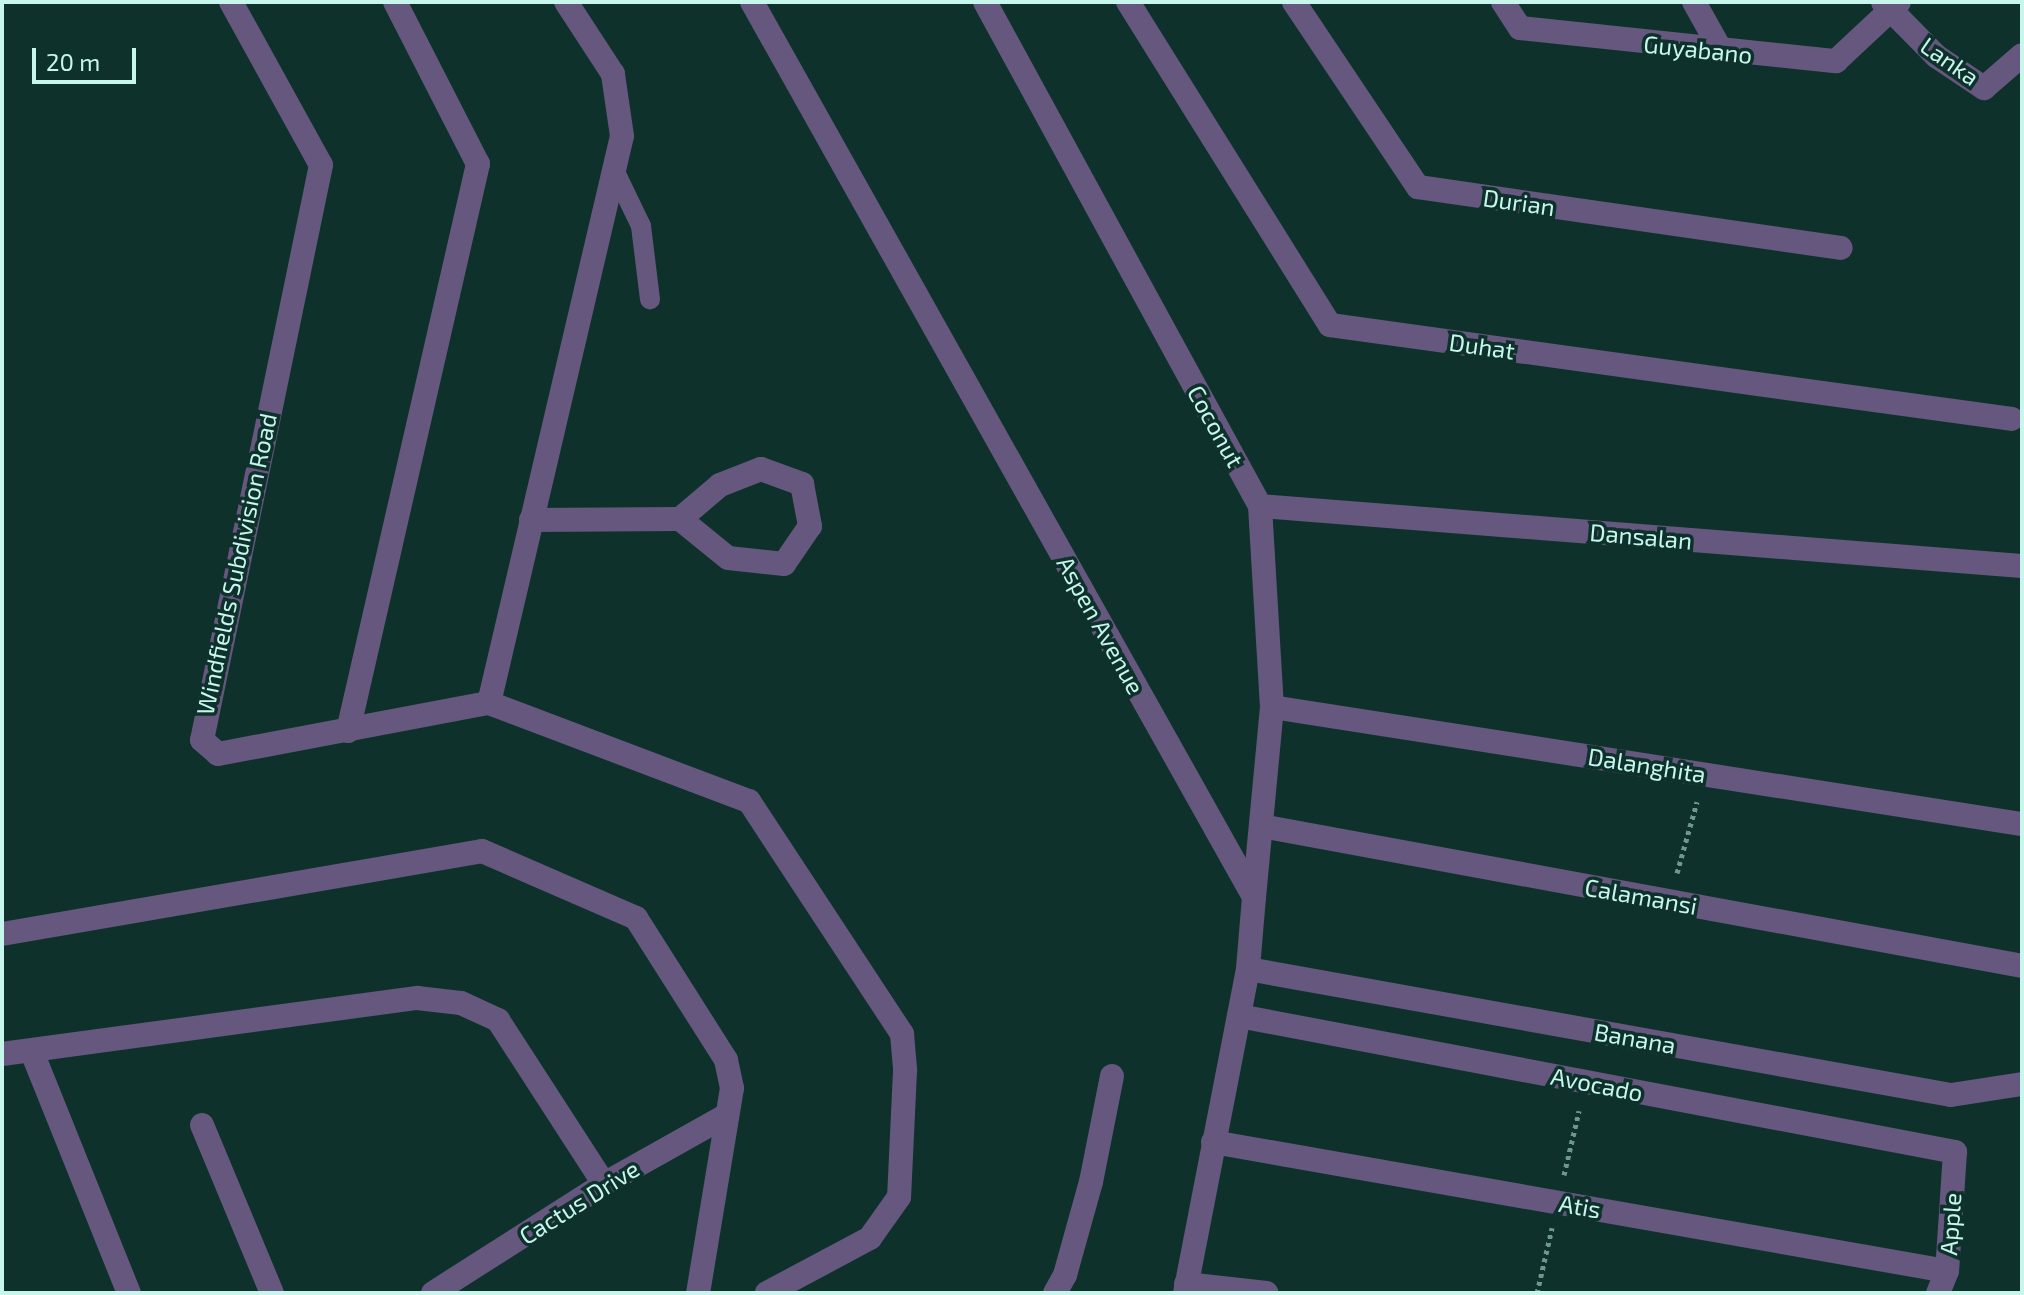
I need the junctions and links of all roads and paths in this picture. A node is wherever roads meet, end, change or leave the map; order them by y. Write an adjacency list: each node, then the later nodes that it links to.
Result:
1 (231, 2): 23 (street, Windfields Subdivision Road)
2 (395, 2): 23 (street)
3 (566, 2): 13 (street)
4 (752, 2): 27 (street, Aspen Avenue)
5 (985, 2): 17 (street, Coconut)
6 (1128, 2): 16 (street, Duhat)
7 (1294, 2): 14 (street, Durian)
8 (1503, 2): 11 (street, Guyabano)
9 (1694, 2): 11 (street)
10 (1890, 6): 11 (street, Guyabano); 12 (street, Lanka)
11 (1722, 52)
12 (2022, 55)
13 (616, 174): 15 (lane); 19 (street)
14 (1841, 248)
15 (650, 299)
16 (2012, 419)
17 (1260, 506): 20 (street, Dansalan); 22 (street, Coconut)
18 (680, 519): 18 (street); 19 (street)
19 (531, 520): 21 (street)
20 (2022, 566)
21 (489, 703): 23 (street, Windfields Subdivision Road); 48 (street)
22 (1272, 707): 24 (street, Dalanghita); 26 (street, Coconut)
23 (348, 731)
24 (1704, 774): 25 (street, Dalanghita); 28 (path)
25 (2022, 824)
26 (1261, 826): 27 (street, Coconut); 28 (street, Calamansi)
27 (1254, 897): 31 (street)
28 (1670, 901): 30 (street, Calamansi)
29 (2, 934): 37 (street)
30 (2022, 966)
31 (1248, 969): 32 (street); 36 (street, Banana)
32 (1239, 1016): 39 (street); 40 (street, Avocado)
33 (32, 1052): 34 (street); 41 (street); 44 (street)
34 (2, 1054)
35 (1112, 1076): 49 (street)
36 (2022, 1084)
37 (727, 1115): 41 (street, Cactus Drive); 47 (street)
38 (202, 1125): 45 (street)
39 (1213, 1142): 42 (street, Atis); 43 (street)
40 (1955, 1152): 42 (street, Apple)
41 (604, 1184): 46 (street, Cactus Drive)
42 (1942, 1282)
43 (1186, 1289): 50 (street)
44 (129, 1293)
45 (272, 1293)
46 (433, 1293)
47 (698, 1293)
48 (767, 1293)
49 (1055, 1293)
50 (1267, 1293)

